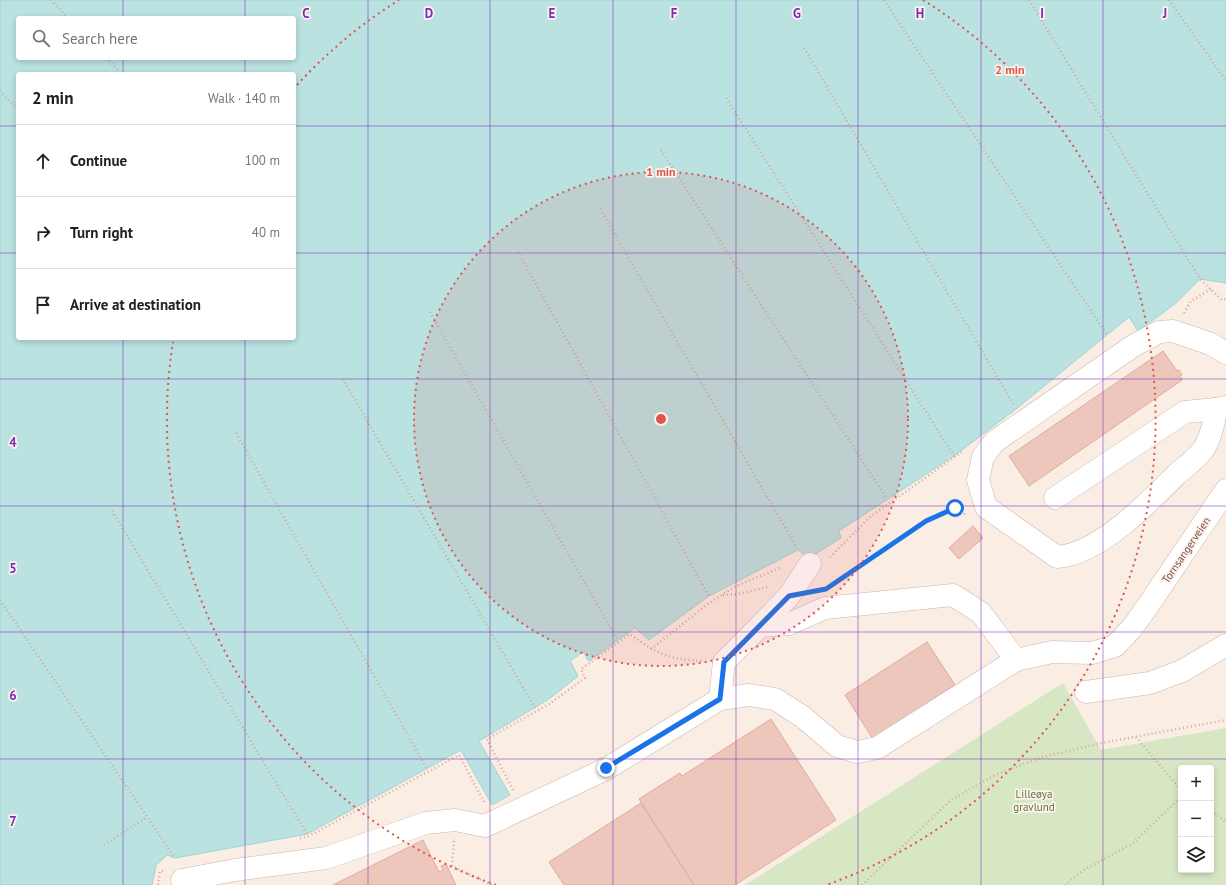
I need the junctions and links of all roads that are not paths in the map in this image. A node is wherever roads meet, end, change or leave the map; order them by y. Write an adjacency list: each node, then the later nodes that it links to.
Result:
1 (1226, 353): 2 (street)
2 (1221, 408): 4 (street)
3 (1226, 490): 8 (street, Tornsangerveien)
4 (1055, 498)
5 (804, 557): 6 (street)
6 (760, 626): 8 (street); 10 (street)
7 (1226, 645): 9 (street)
8 (1016, 660): 10 (street, Tornsangerveien)
9 (1086, 692)
10 (720, 699): 11 (street)
11 (182, 880)

